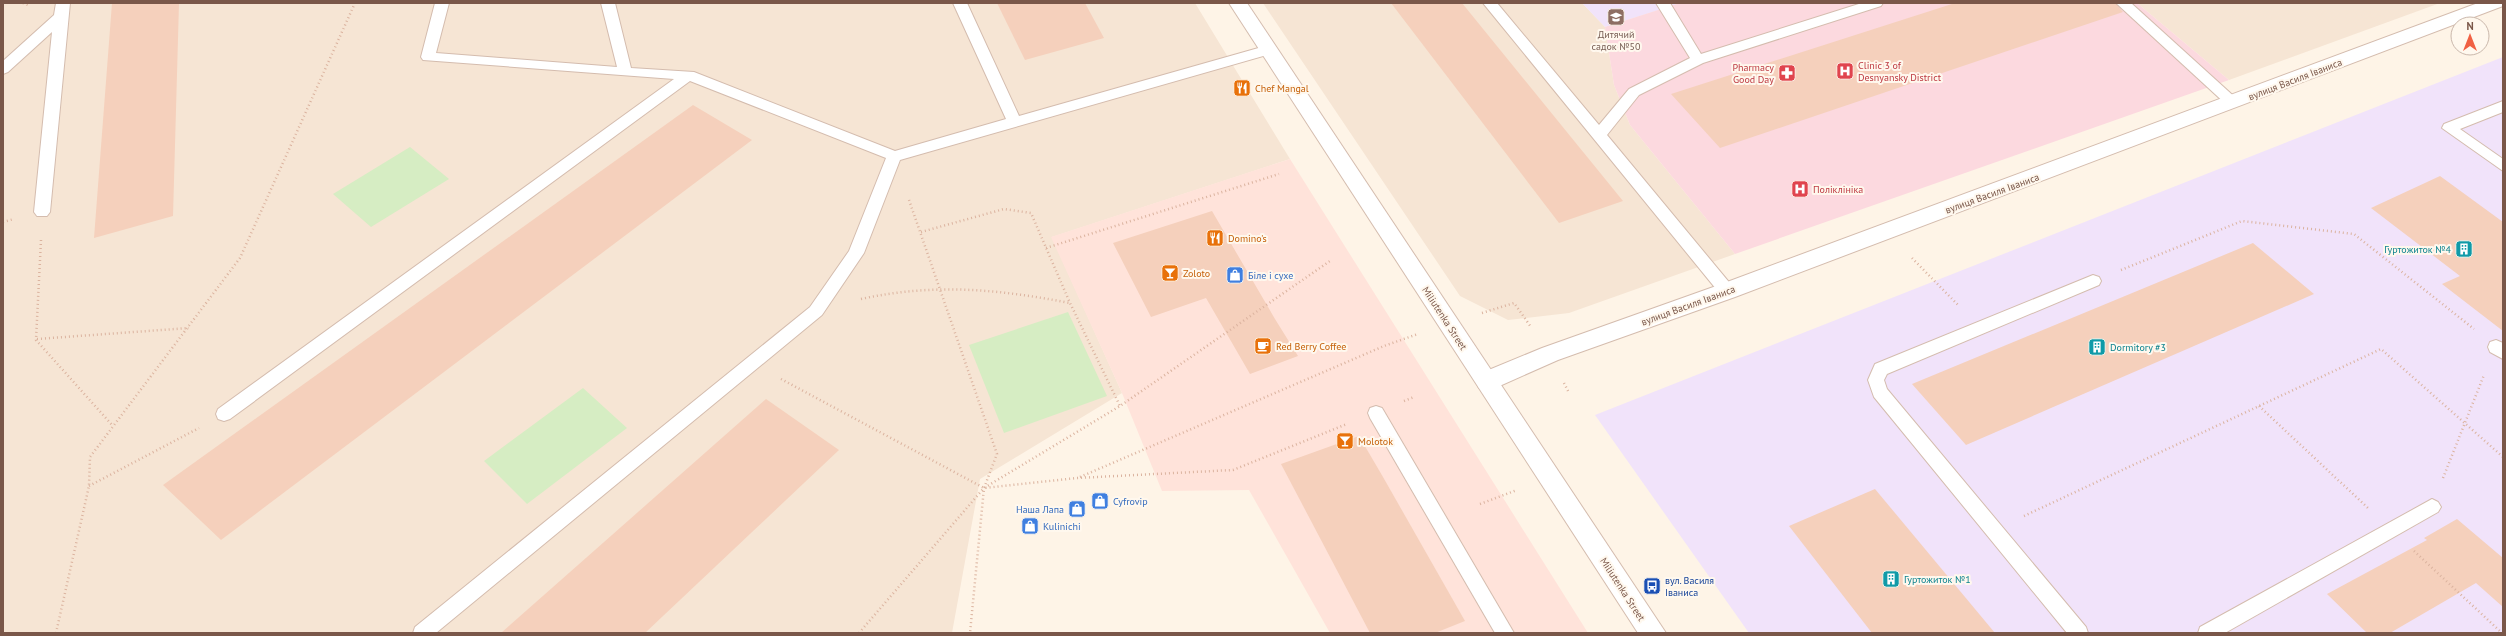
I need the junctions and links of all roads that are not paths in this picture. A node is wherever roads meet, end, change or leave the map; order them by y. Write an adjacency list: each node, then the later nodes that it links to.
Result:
1 (63, 3): 11 (lane)
2 (442, 3): 15 (lane)
3 (608, 3): 15 (lane)
4 (960, 3): 19 (lane)
5 (1238, 3): 12 (street, Miliutenka Street)
6 (1490, 3): 20 (lane)
7 (1663, 3): 13 (lane)
8 (1876, 3): 13 (lane)
9 (2123, 3): 17 (lane)
10 (2496, 3): 17 (street, вулиця Василя Іваниса)
11 (60, 18): 14 (lane); 23 (lane)
12 (1269, 50): 19 (lane); 26 (street, Miliutenka Street)
13 (1698, 60): 20 (lane)
14 (3, 69)
15 (625, 72): 16 (lane)
16 (689, 75): 21 (lane); 28 (lane)
17 (2233, 103): 25 (street, вулиця Василя Іваниса)
18 (2503, 106): 22 (lane)
19 (1014, 121): 21 (lane)
20 (1598, 136): 25 (lane)
21 (894, 156): 30 (lane)
22 (2503, 166)
23 (42, 212)
24 (2093, 281): 33 (lane)
25 (1727, 291): 26 (street, вулиця Василя Іваниса)
26 (1487, 381): 32 (street, Miliutenka Street)
27 (1376, 413): 31 (lane)
28 (224, 414)
29 (2432, 507): 34 (lane)
30 (422, 633)
31 (1505, 633)
32 (1653, 633)
33 (2079, 633)
34 (2207, 633)

